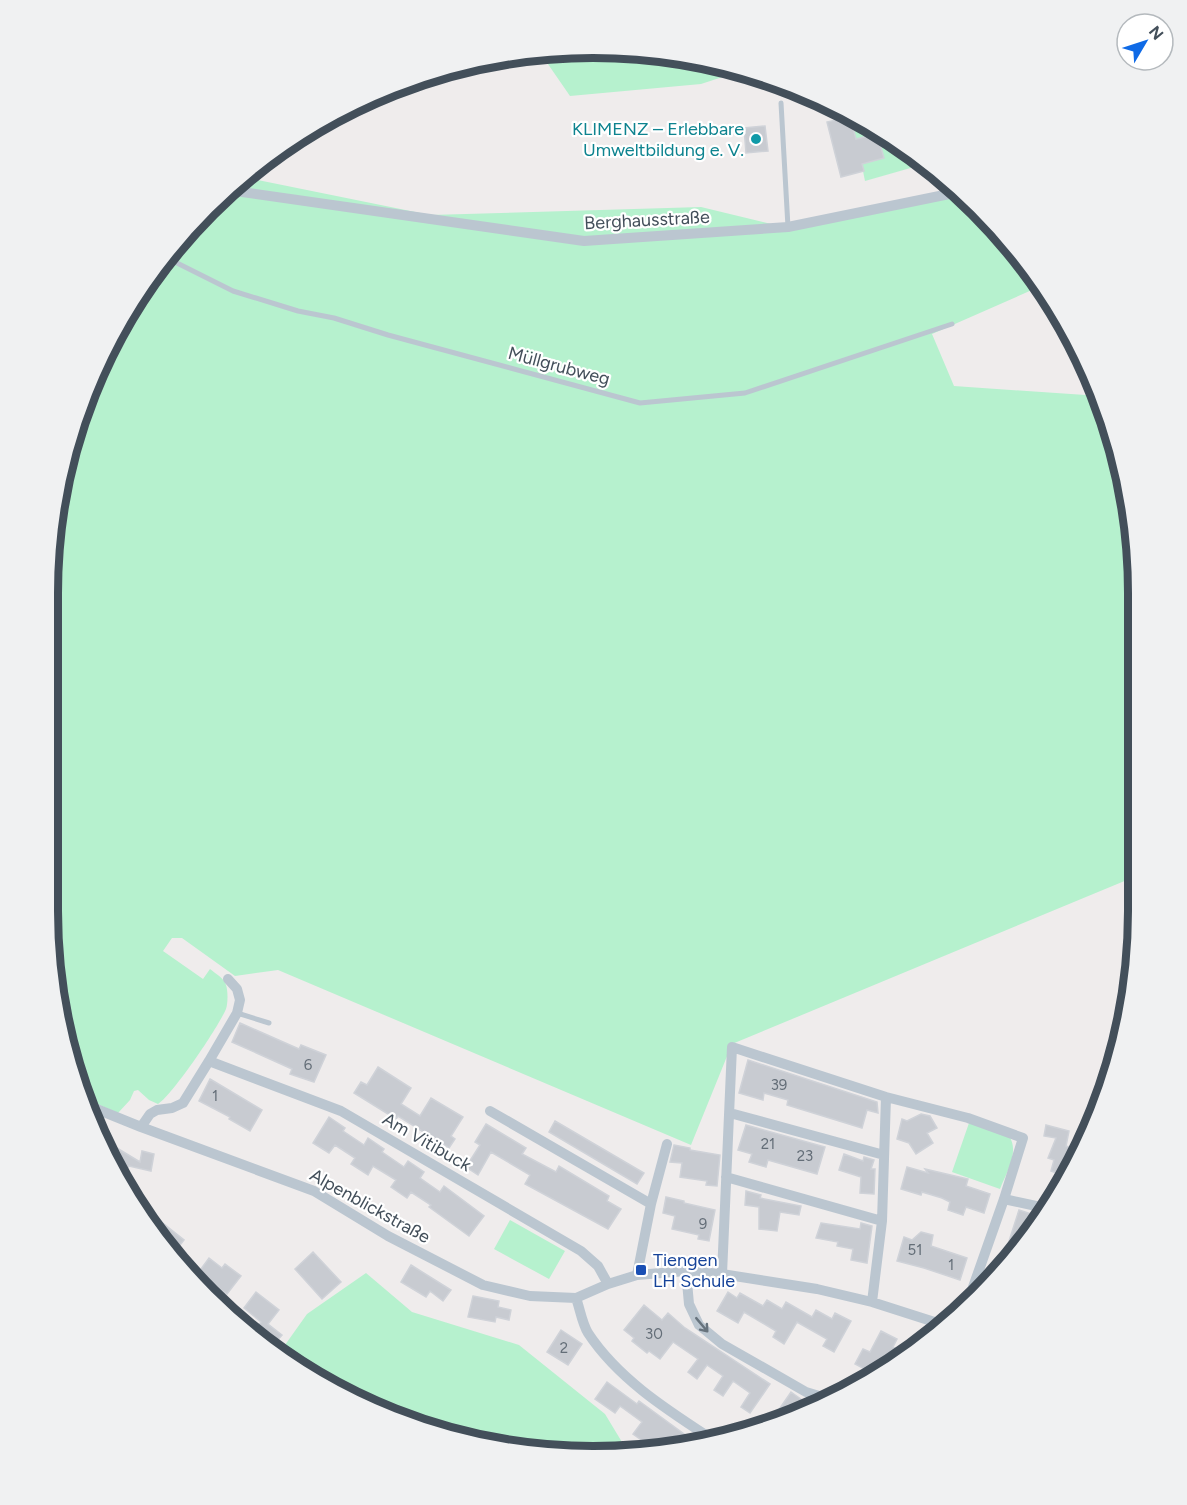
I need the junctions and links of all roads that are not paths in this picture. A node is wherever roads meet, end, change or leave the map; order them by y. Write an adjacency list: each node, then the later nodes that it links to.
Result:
1 (781, 102): 4 (lane)
2 (240, 192): 4 (street, Berghausstraße)
3 (949, 194): 4 (street, Berghausstraße)
4 (788, 227)
5 (174, 262): 6 (lane, Müllgrubweg)
6 (952, 324)
7 (228, 979): 8 (street)
8 (237, 1013): 9 (lane); 10 (street)
9 (269, 1023)
10 (209, 1061): 15 (street); 26 (street, Am Vitibuck)
11 (886, 1097): 14 (street); 17 (street); 19 (street)
12 (96, 1109): 15 (street, Alpenblickstraße)
13 (490, 1111): 20 (street)
14 (730, 1113): 17 (street); 18 (street)
15 (141, 1127): 28 (street, Alpenblickstraße)
16 (667, 1144): 20 (street)
17 (884, 1155): 22 (street)
18 (726, 1177): 22 (street); 24 (street)
19 (1004, 1198): 21 (street); 27 (street)
20 (651, 1204): 25 (street)
21 (1040, 1207)
22 (882, 1221): 29 (street)
23 (686, 1271): 24 (street, Alpenblickstraße); 25 (street, Alpenblickstraße); 31 (street, one-way to 31)
24 (722, 1274): 29 (street, Alpenblickstraße)
25 (637, 1275): 26 (street, Alpenblickstraße)
26 (608, 1284): 28 (street, Alpenblickstraße)
27 (972, 1290)
28 (576, 1298): 32 (street)
29 (872, 1302): 30 (street, Alpenblickstraße)
30 (936, 1322)
31 (819, 1396)
32 (705, 1434)

